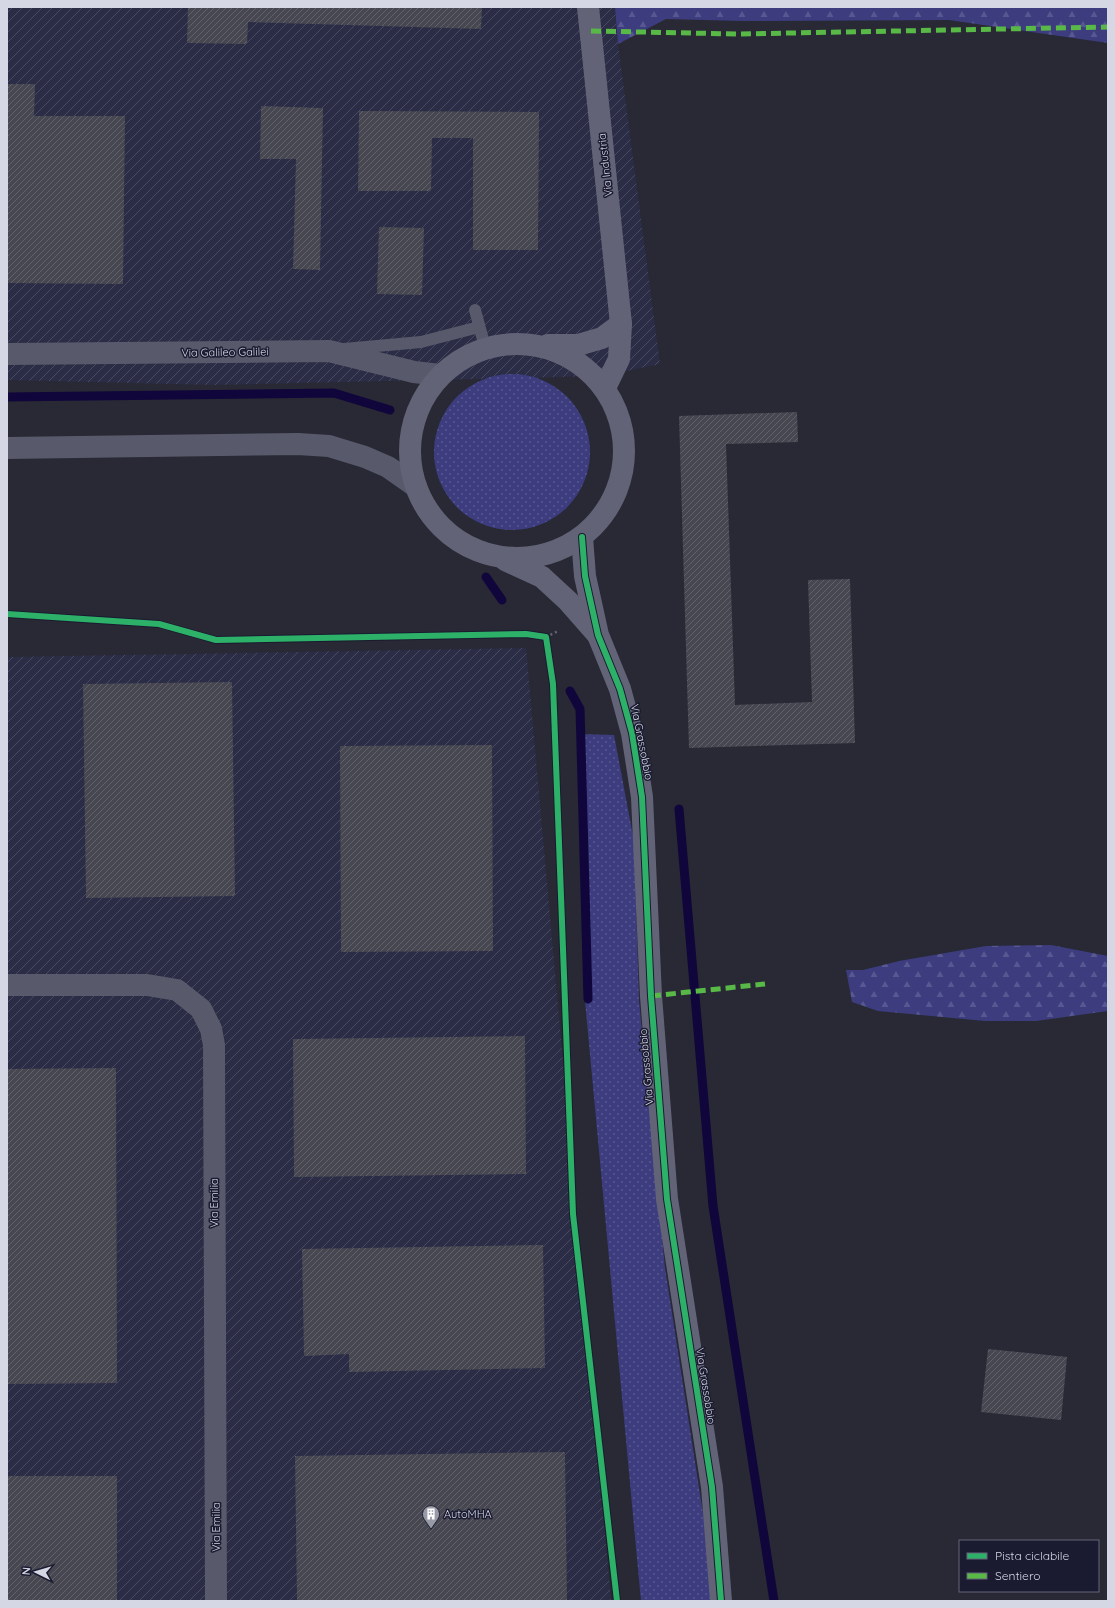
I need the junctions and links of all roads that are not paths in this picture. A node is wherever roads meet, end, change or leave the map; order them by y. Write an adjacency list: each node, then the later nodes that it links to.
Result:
1 (588, 7): 3 (street, Via Industria)
2 (474, 310): 4 (lane)
3 (621, 324): 5 (street); 9 (street, Via Industria)
4 (482, 337): 5 (street); 6 (lane); 8 (street)
5 (538, 345): 9 (street)
6 (329, 351): 7 (street, Via Galileo Galilei); 8 (street, Via Galileo Galilei)
7 (7, 354)
8 (440, 375): 11 (street)
9 (605, 388): 12 (street)
10 (7, 448): 11 (street)
11 (415, 486): 13 (street)
12 (582, 537): 13 (street); 14 (street, Via Grassobbio)
13 (500, 557): 14 (street)
14 (598, 635): 17 (street, Via Grassobbio)
15 (7, 985): 16 (street, Via Emilia)
16 (216, 1601)
17 (721, 1601)

